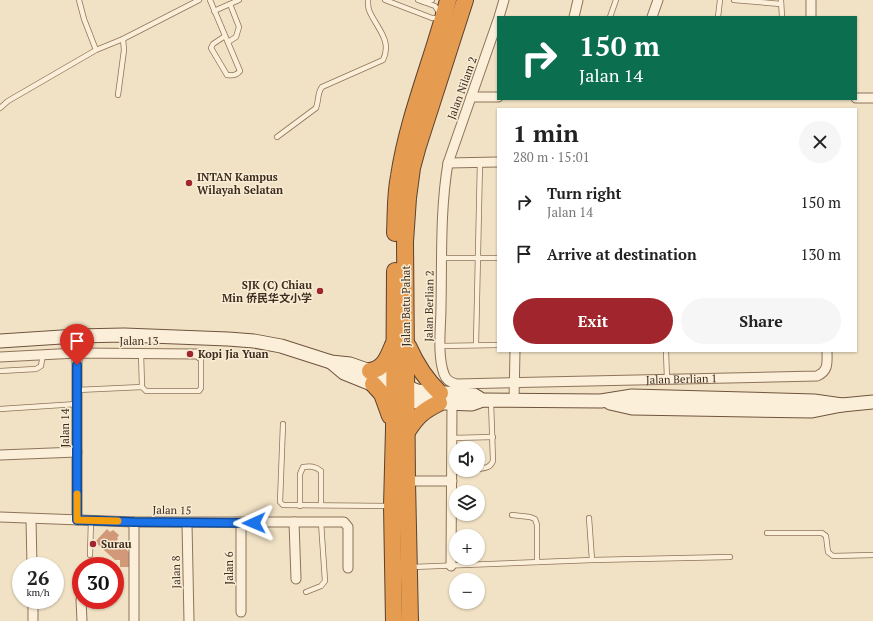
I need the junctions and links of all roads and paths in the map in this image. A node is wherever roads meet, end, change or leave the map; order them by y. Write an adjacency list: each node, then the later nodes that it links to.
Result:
1 (79, 0): 35 (lane)
2 (199, 0): 32 (lane)
3 (210, 0): 21 (lane)
4 (239, 0): 20 (lane)
5 (368, 0): 42 (lane)
6 (385, 0): 29 (lane)
7 (418, 0): 18 (lane)
8 (432, 0): 18 (lane)
9 (448, 0): 29 (highway, Jalan Batu Pahat)
10 (465, 0): 29 (highway); 34 (highway, Jalan Batu Pahat)
11 (504, 0): 22 (street)
12 (577, 0): 23 (street)
13 (616, 0): 24 (lane)
14 (658, 0): 25 (street)
15 (720, 0): 26 (lane)
16 (734, 0): 19 (lane)
17 (811, 0): 28 (street)
18 (424, 2): 29 (lane)
19 (781, 2): 27 (lane)
20 (230, 4): 21 (lane); 33 (lane)
21 (214, 11): 31 (lane)
22 (499, 16)
23 (574, 16)
24 (610, 16)
25 (652, 16)
26 (718, 16)
27 (782, 16)
28 (811, 16)
29 (443, 18): 34 (highway); 52 (highway, Jalan Batu Pahat)
30 (497, 24): 37 (street, Jalan Nilam 2)
31 (225, 36): 33 (lane); 33 (lane)
32 (123, 39): 35 (lane); 36 (lane)
33 (228, 42)
34 (451, 43): 52 (highway, Jalan Batu Pahat)
35 (96, 50): 41 (lane)
36 (118, 95)
37 (471, 97): 38 (street); 45 (street, Jalan Nilam 2)
38 (497, 97)
39 (857, 98): 40 (street)
40 (873, 98)
41 (1, 106)
42 (277, 137)
43 (480, 162): 44 (street); 45 (street); 47 (lane)
44 (497, 162)
45 (448, 163): 46 (street, Jalan Berlian 2)
46 (442, 258): 47 (lane); 55 (street, Jalan Berlian 2)
47 (478, 258): 48 (lane); 53 (lane)
48 (497, 258)
49 (77, 336): 50 (street); 51 (street); 59 (street, Jalan 14)
50 (178, 337): 62 (street); 66 (street)
51 (0, 340)
52 (400, 343): 66 (highway); 71 (highway, Jalan Batu Pahat); 72 (highway)
53 (476, 345): 54 (lane); 55 (lane)
54 (497, 345)
55 (440, 346): 68 (street, Jalan Berlian 2)
56 (515, 352): 68 (street)
57 (666, 352): 67 (lane)
58 (827, 352): 67 (street, Jalan Berlian 1)
59 (77, 353): 60 (street, Jalan 13); 61 (street, Jalan 13); 70 (street, Jalan 14)
60 (141, 353): 62 (street, Jalan 13); 69 (lane)
61 (43, 354): 64 (street, Jalan 13); 65 (lane)
62 (177, 354): 63 (street, Jalan 13)
63 (200, 356): 69 (lane)
64 (0, 357)
65 (0, 371)
66 (372, 378): 71 (street); 79 (highway)
67 (667, 379): 68 (street, Jalan Berlian 1)
68 (514, 384): 74 (street)
69 (142, 387): 70 (lane)
70 (77, 390): 76 (street, Jalan 14)
71 (400, 390): 72 (street); 79 (highway, Jalan Batu Pahat)
72 (444, 400): 73 (street); 79 (highway); 81 (street)
73 (487, 400): 74 (street); 80 (lane)
74 (514, 400): 75 (street)
75 (873, 402)
76 (77, 404): 77 (lane); 82 (street, Jalan 14)
77 (0, 409)
78 (283, 424): 89 (lane)
79 (401, 430): 86 (highway, Jalan Batu Pahat); 90 (highway, Jalan Batu Pahat)
80 (493, 437): 81 (lane); 84 (lane)
81 (452, 438)
82 (77, 452): 83 (street); 95 (street, Jalan 14)
83 (0, 455)
84 (485, 468)
85 (452, 477): 87 (street)
86 (414, 481): 87 (street); 110 (highway, Jalan Batu Pahat)
87 (452, 482): 109 (street)
88 (321, 505): 89 (lane); 89 (lane); 90 (lane)
89 (300, 506)
90 (392, 506): 121 (highway, Jalan Batu Pahat)
91 (512, 515): 108 (lane)
92 (0, 517): 94 (street, Jalan 15)
93 (589, 518): 107 (lane)
94 (32, 519): 95 (street, Jalan 15); 105 (street)
95 (77, 520): 96 (street, Jalan 15)
96 (91, 520): 97 (street, Jalan 15); 103 (lane)
97 (134, 522): 100 (street, Jalan 15); 119 (street)
98 (294, 522): 99 (street, Jalan 15); 101 (street, Jalan 15); 112 (street)
99 (321, 522): 111 (street, Jalan 15); 113 (lane)
100 (187, 523): 101 (street, Jalan 15); 120 (street, Jalan 8)
101 (241, 523): 116 (street, Jalan 6)
102 (767, 533): 104 (lane)
103 (90, 555)
104 (873, 555)
105 (32, 557)
106 (730, 557): 107 (lane)
107 (592, 560): 108 (lane)
108 (537, 562): 109 (lane)
109 (451, 566): 110 (lane)
110 (409, 567): 122 (highway, Jalan Batu Pahat)
111 (348, 568)
112 (296, 579)
113 (306, 592)
114 (33, 609): 117 (street)
115 (82, 609): 118 (street)
116 (241, 612)
117 (33, 621)
118 (82, 621)
119 (134, 621)
120 (189, 621)
121 (394, 621)
122 (410, 621)

